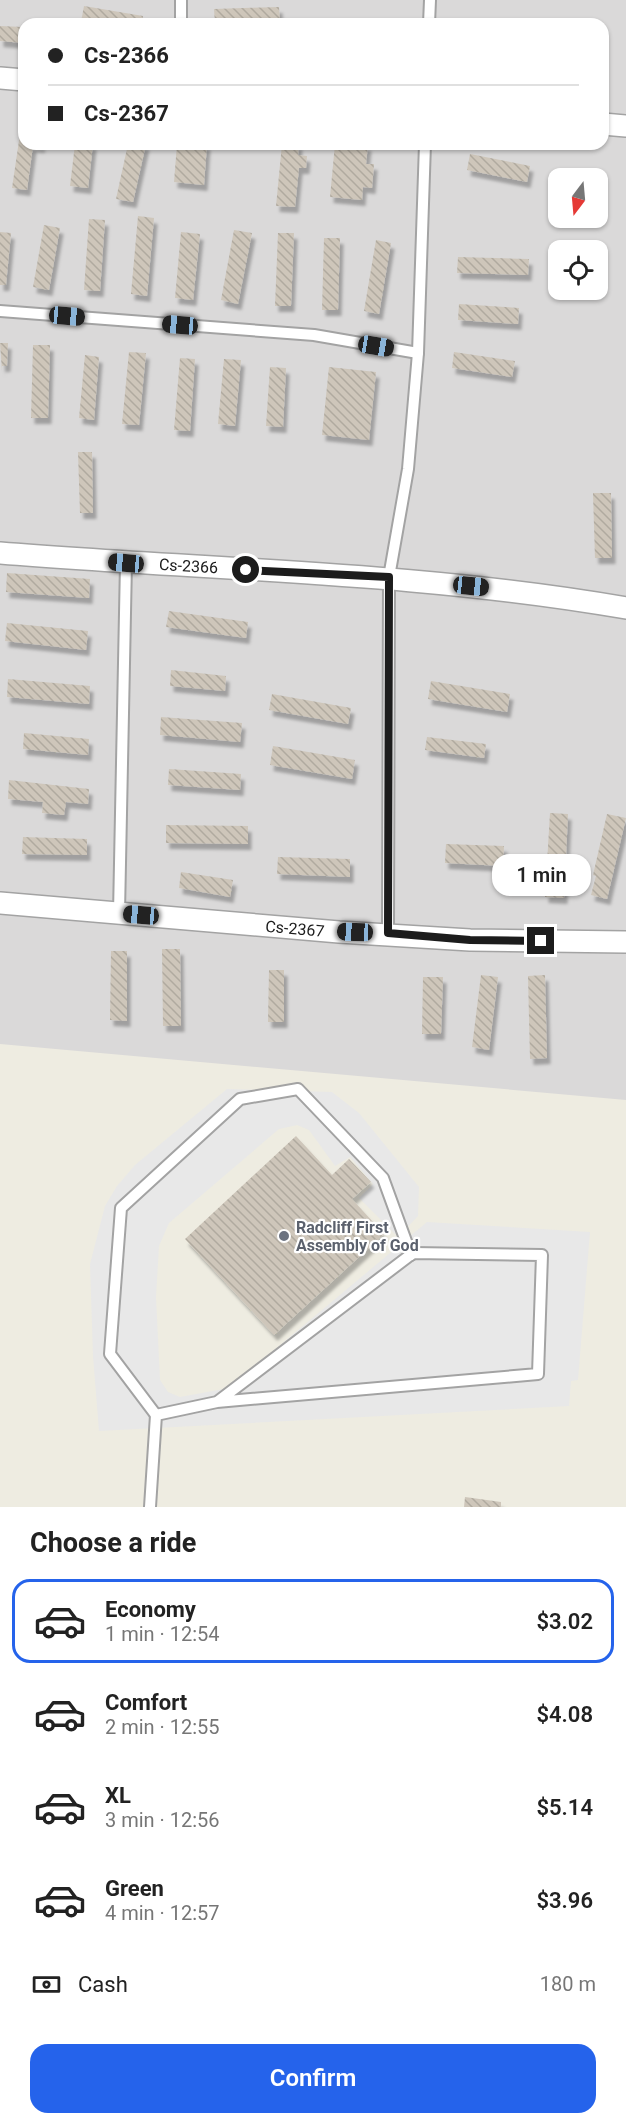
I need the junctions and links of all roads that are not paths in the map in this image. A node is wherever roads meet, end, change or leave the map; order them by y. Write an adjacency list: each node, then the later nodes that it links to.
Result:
1 (181, 0): 3 (lane)
2 (430, 0): 4 (lane)
3 (181, 18)
4 (429, 18)
5 (0, 78): 6 (street)
6 (18, 80)
7 (609, 125): 8 (street)
8 (626, 126)
9 (425, 150): 11 (lane)
10 (0, 311): 11 (lane)
11 (418, 353): 14 (lane)
12 (0, 553): 13 (street, Cs-2366)
13 (126, 563): 14 (street, Cs-2366); 17 (lane)
14 (389, 577): 15 (street, Cs-2366); 18 (lane)
15 (626, 608)
16 (0, 903): 17 (street, Cs-2367)
17 (119, 913): 18 (street, Cs-2367)
18 (388, 933): 19 (street, Cs-2367)
19 (626, 942)
20 (411, 1255): 21 (lane); 21 (lane); 22 (lane)
21 (217, 1402): 22 (lane)
22 (156, 1415): 23 (lane)
23 (150, 1507)

